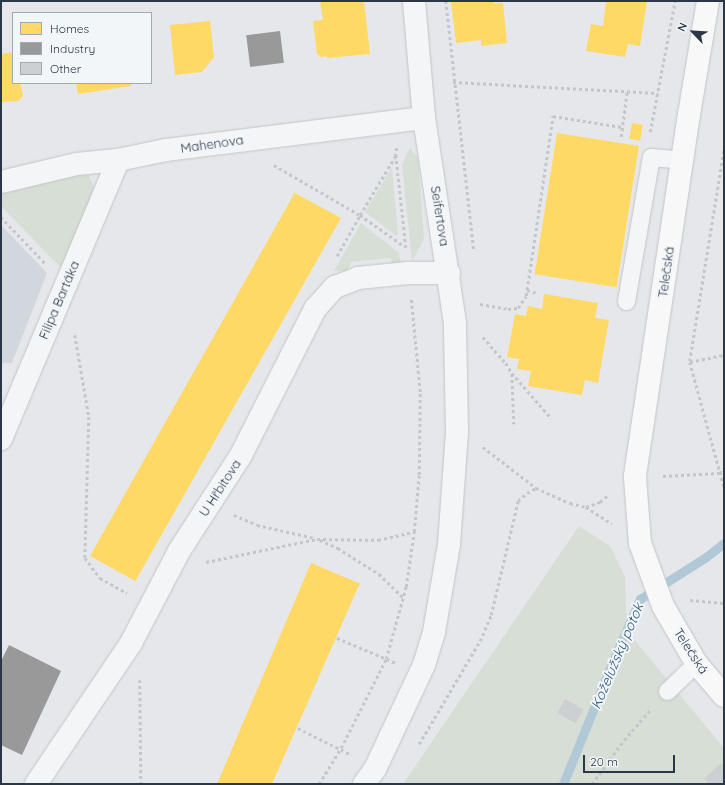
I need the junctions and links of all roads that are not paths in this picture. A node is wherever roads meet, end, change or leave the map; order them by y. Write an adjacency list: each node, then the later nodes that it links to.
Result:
1 (414, 1): 3 (street, Seifertova)
2 (708, 1): 5 (street, Telečská)
3 (424, 118): 4 (street, Mahenova); 7 (street, Seifertova)
4 (118, 160): 6 (street, Mahenova); 9 (street, Filipa Bartáka)
5 (683, 160): 8 (lane); 10 (street, Telečská)
6 (1, 182)
7 (449, 273): 13 (street, U Hřbitova); 14 (street, Seifertova)
8 (626, 301)
9 (1, 440)
10 (696, 663): 11 (lane); 12 (street, Telečská)
11 (667, 691)
12 (724, 696)
13 (36, 784)
14 (364, 784)

